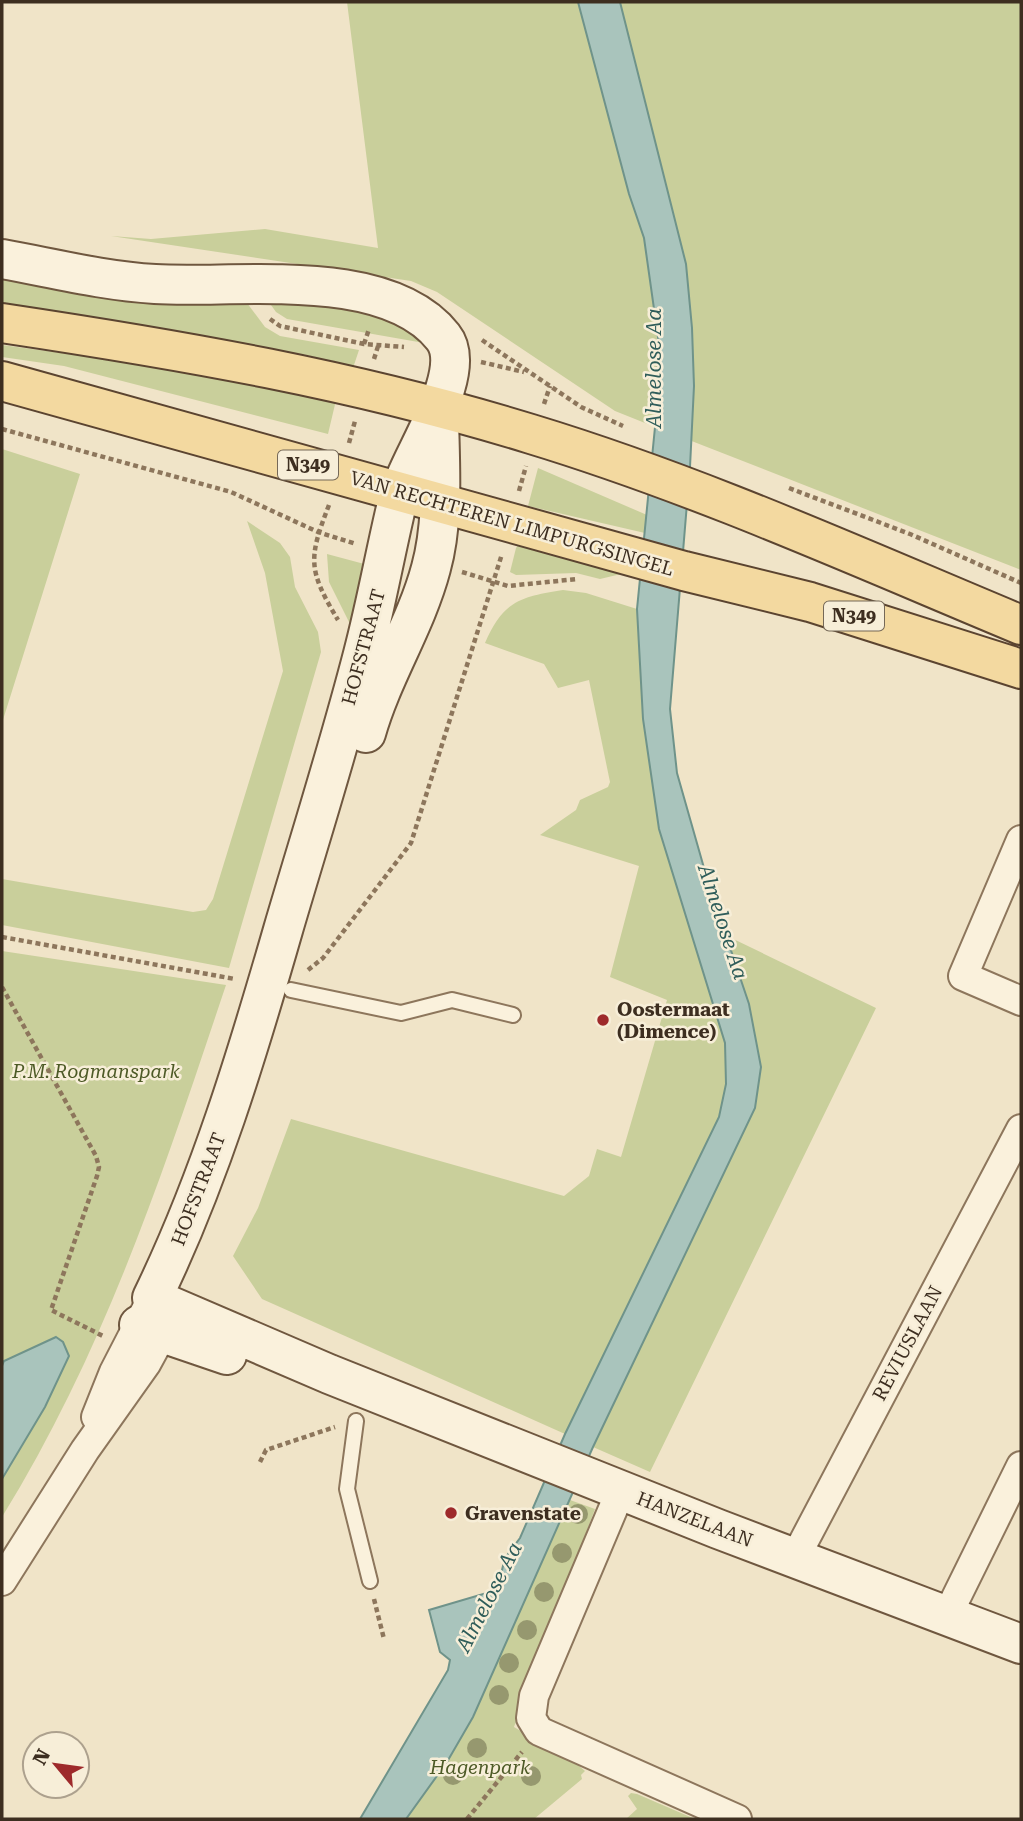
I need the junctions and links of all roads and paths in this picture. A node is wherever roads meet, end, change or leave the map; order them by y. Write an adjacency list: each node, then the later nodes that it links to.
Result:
1 (2, 259): 8 (street)
2 (2, 323): 7 (main road)
3 (364, 344): 7 (path, HOFSTRAAT)
4 (528, 373): 6 (path)
5 (2, 381): 12 (main road, VAN RECHTEREN LIMPURGSINGEL / N349)
6 (550, 387): 10 (path); 11 (path)
7 (364, 388): 8 (main road); 12 (path, HOFSTRAAT)
8 (439, 407): 11 (main road); 14 (street, HOFSTRAAT); 15 (street, HOFSTRAAT)
9 (2, 429): 17 (path)
10 (635, 431)
11 (535, 435): 16 (path); 23 (main road)
12 (340, 475): 14 (main road, VAN RECHTEREN LIMPURGSINGEL / N349); 17 (path, HOFSTRAAT)
13 (786, 487): 22 (path)
14 (400, 491): 15 (main road, VAN RECHTEREN LIMPURGSINGEL / N349); 18 (street, HOFSTRAAT)
15 (440, 501): 16 (main road, VAN RECHTEREN LIMPURGSINGEL / N349); 19 (street, HOFSTRAAT)
16 (511, 522): 21 (path); 25 (main road, VAN RECHTEREN LIMPURGSINGEL / N349)
17 (318, 531): 18 (path); 24 (path, HOFSTRAAT)
18 (387, 553): 34 (street, HOFSTRAAT)
19 (432, 566): 21 (path, VAN RECHTEREN LIMPURGSINGEL); 29 (street, HOFSTRAAT)
20 (585, 580): 21 (path, VAN RECHTEREN LIMPURGSINGEL)
21 (493, 582): 29 (path)
22 (1021, 583)
23 (1021, 625)
24 (341, 626)
25 (1021, 669)
26 (1021, 840): 31 (street)
27 (2, 937): 28 (path)
28 (229, 979)
29 (292, 986): 32 (lane); 34 (street, HOFSTRAAT)
30 (2, 987): 34 (path)
31 (1021, 1001)
32 (513, 1015)
33 (1021, 1129): 39 (street, REVIUSLAAN)
34 (153, 1315): 35 (street, HANZELAAN); 40 (street, HOFSTRAAT)
35 (363, 1405): 36 (path); 38 (street, HANZELAAN); 41 (lane)
36 (260, 1462)
37 (1021, 1466): 42 (street)
38 (605, 1483): 39 (street, HANZELAAN); 45 (street)
39 (795, 1558): 42 (street, HANZELAAN)
40 (2, 1581)
41 (370, 1581): 43 (path)
42 (947, 1616): 44 (street, HANZELAAN)
43 (384, 1639)
44 (1021, 1644)
45 (538, 1731): 46 (path); 47 (street)
46 (467, 1819)
47 (735, 1819)

